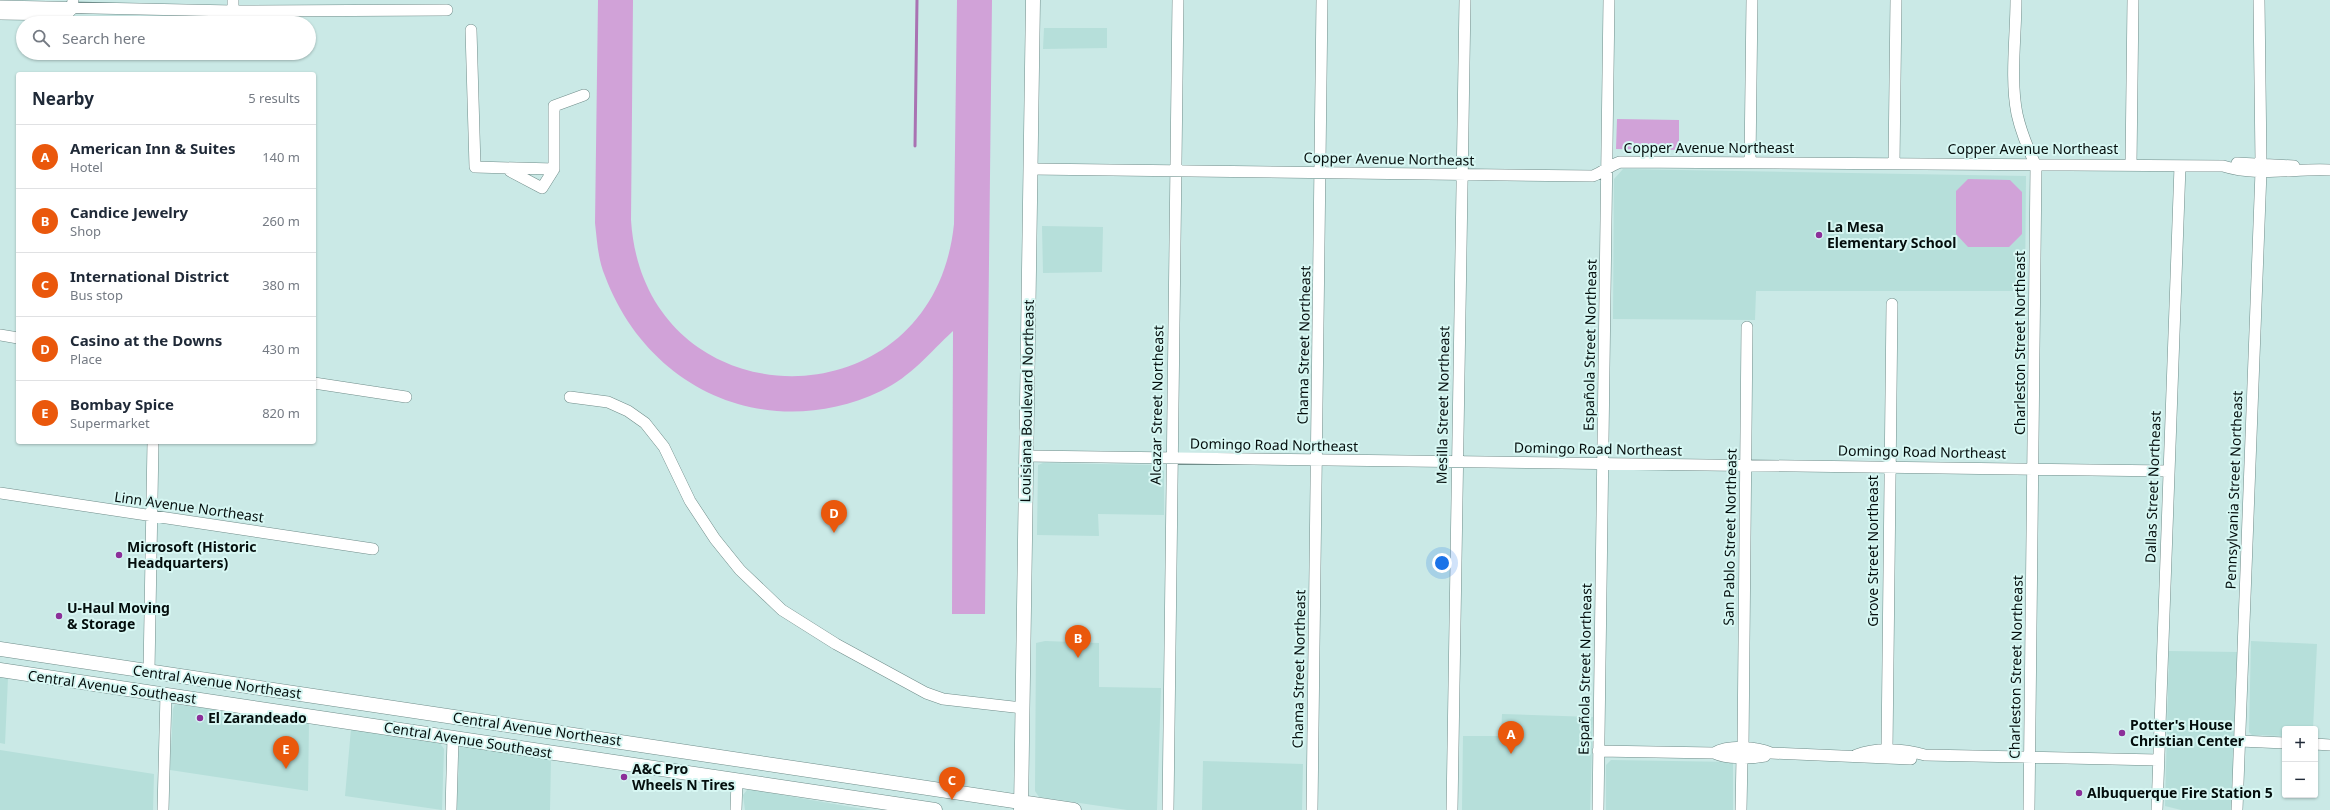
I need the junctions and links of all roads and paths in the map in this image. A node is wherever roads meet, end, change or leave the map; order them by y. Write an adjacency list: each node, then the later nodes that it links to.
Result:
1 (1033, 0): 27 (main road, Louisiana Boulevard Northeast)
2 (1178, 0): 28 (street, Alcazar Street Northeast)
3 (1322, 0): 30 (street, Chama Street Northeast)
4 (1464, 0): 31 (street, Mesilla Street Northeast)
5 (1609, 0): 21 (street, Española Street Northeast)
6 (1752, 0): 18 (street)
7 (1896, 0): 19 (street)
8 (2016, 0): 22 (street, Charleston Street Northeast)
9 (2133, 0): 20 (street)
10 (2259, 0): 24 (street, Pennsylvania Street Northeast)
11 (73, 4): 12 (street); 13 (street); 15 (street)
12 (233, 5): 14 (street)
13 (0, 6)
14 (447, 10)
15 (0, 14)
16 (471, 30): 25 (street)
17 (584, 95): 26 (street)
18 (1750, 163): 19 (street, Copper Avenue Northeast); 21 (street, Copper Avenue Northeast)
19 (1894, 164): 22 (street, Copper Avenue Northeast)
20 (2131, 164): 22 (street, Copper Avenue Northeast); 23 (street, Copper Avenue Northeast)
21 (1607, 166): 31 (street, Copper Avenue Northeast); 44 (street, Española Street Northeast)
22 (2036, 166): 47 (street, Charleston Street Northeast)
23 (2180, 166): 24 (street, Copper Avenue Northeast); 48 (street, Dallas Street Northeast)
24 (2261, 167): 29 (street, Copper Avenue Northeast); 58 (street, Pennsylvania Street Northeast)
25 (504, 168): 26 (street); 26 (street)
26 (554, 169)
27 (1031, 169): 28 (street, Copper Avenue Northeast); 40 (main road, Louisiana Boulevard Northeast)
28 (1175, 170): 30 (street, Copper Avenue Northeast); 41 (street, Alcazar Street Northeast)
29 (2330, 170)
30 (1321, 172): 31 (street, Copper Avenue Northeast); 42 (street, Chama Street Northeast)
31 (1462, 175): 43 (street, Mesilla Street Northeast)
32 (1892, 304): 46 (street, Grove Street Northeast)
33 (1747, 327): 45 (street, San Pablo Street Northeast)
34 (0, 335): 35 (street)
35 (16, 338)
36 (316, 383): 37 (street)
37 (406, 397)
38 (570, 397): 56 (street)
39 (153, 444): 50 (street)
40 (1026, 456): 41 (street, Domingo Road Northeast); 56 (main road, Louisiana Boulevard Northeast)
41 (1172, 458): 42 (street, Domingo Road Northeast); 76 (street, Alcazar Street Northeast)
42 (1317, 461): 43 (street, Domingo Road Northeast); 77 (street, Chama Street Northeast)
43 (1457, 462): 44 (street, Domingo Road Northeast); 78 (street, Mesilla Street Northeast)
44 (1603, 464): 45 (street, Domingo Road Northeast); 63 (street, Española Street Northeast)
45 (1746, 465): 46 (street, Domingo Road Northeast); 64 (street, San Pablo Street Northeast)
46 (1889, 466): 47 (street, Domingo Road Northeast); 62 (street, Grove Street Northeast)
47 (2033, 469): 48 (street, Domingo Road Northeast); 67 (street, Charleston Street Northeast)
48 (2170, 471): 68 (street, Dallas Street Northeast)
49 (0, 493): 50 (street, Linn Avenue Northeast)
50 (152, 517): 51 (street, Linn Avenue Northeast); 54 (street)
51 (373, 549)
52 (0, 649): 54 (main road, Central Avenue Northeast)
53 (0, 670): 55 (main road, Central Avenue Southeast)
54 (148, 672): 70 (main road, Central Avenue Northeast)
55 (166, 694): 57 (main road, Central Avenue Southeast); 71 (street)
56 (1023, 708): 70 (main road, Louisiana Boulevard Northeast)
57 (453, 738): 69 (main road, Central Avenue Southeast); 72 (street)
58 (2240, 741): 59 (street); 83 (street, Pennsylvania Street Northeast)
59 (2282, 743)
60 (2318, 744): 61 (street)
61 (2330, 745)
62 (1887, 750): 65 (street); 66 (street)
63 (1598, 751): 64 (street); 79 (street, Española Street Northeast)
64 (1742, 753): 65 (street); 80 (street, San Pablo Street Northeast)
65 (1856, 755): 66 (street)
66 (1925, 755): 67 (street)
67 (2030, 756): 68 (street); 81 (street, Charleston Street Northeast)
68 (2158, 760): 82 (street, Dallas Street Northeast)
69 (737, 781): 73 (street); 74 (main road, Central Avenue Southeast)
70 (1021, 806): 75 (main road, Central Avenue Northeast)
71 (163, 810)
72 (451, 810)
73 (736, 810)
74 (935, 810)
75 (1074, 810)
76 (1168, 810)
77 (1312, 810)
78 (1452, 810)
79 (1598, 810)
80 (1741, 810)
81 (2028, 810)
82 (2157, 810)
83 (2237, 810)

